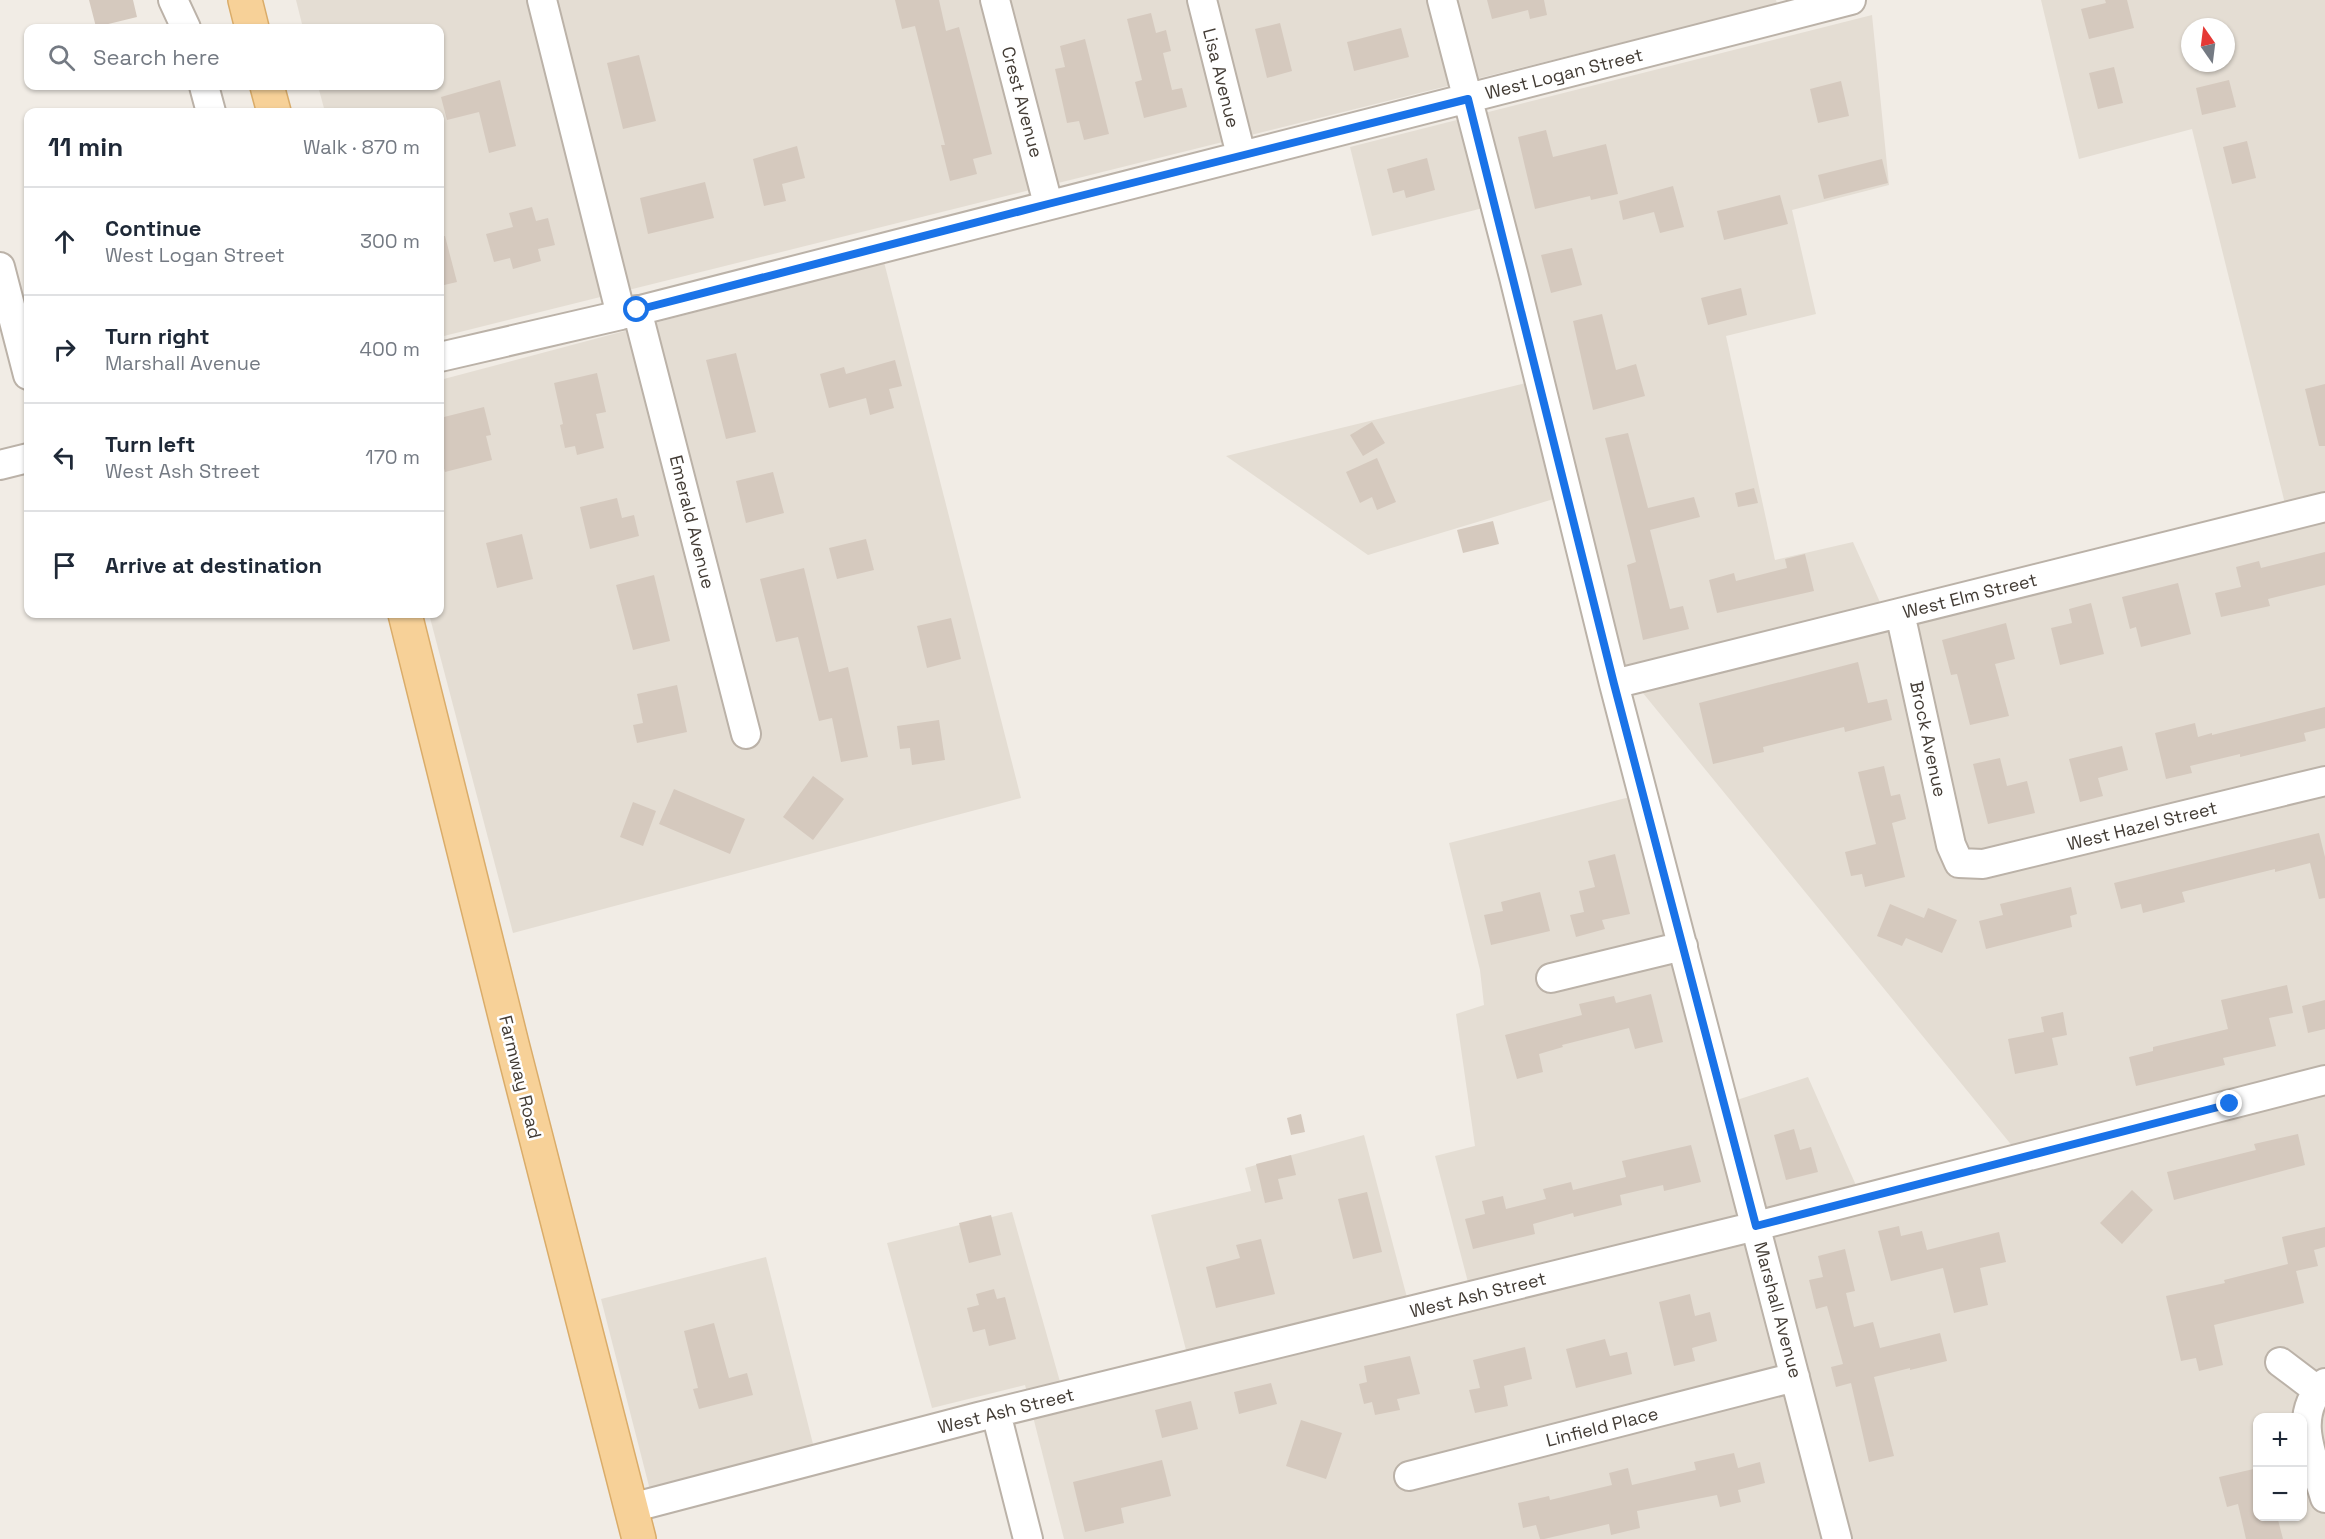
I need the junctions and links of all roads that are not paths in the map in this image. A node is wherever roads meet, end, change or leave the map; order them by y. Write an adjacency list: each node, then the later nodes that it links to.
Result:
1 (173, 0): 8 (street)
2 (245, 0): 9 (main road)
3 (542, 0): 18 (street, Emerald Avenue)
4 (995, 0): 16 (street, Crest Avenue)
5 (1202, 0): 15 (street, Lisa Avenue)
6 (1442, 0): 12 (street, Marshall Avenue)
7 (1851, 0): 12 (street, West Logan Street)
8 (184, 24)
9 (250, 24)
10 (205, 90): 13 (street)
11 (268, 90): 14 (main road)
12 (1468, 99): 15 (street, West Logan Street); 26 (street, Marshall Avenue)
13 (210, 108)
14 (273, 108)
15 (1241, 155): 16 (street, West Logan Street)
16 (1048, 204): 18 (street, West Logan Street)
17 (0, 267): 20 (street)
18 (629, 313): 19 (street, West Logan Street); 27 (street, Emerald Avenue)
19 (444, 356)
20 (24, 360)
21 (24, 459): 22 (street)
22 (0, 465)
23 (2325, 507): 24 (street, West Elm Street)
24 (1900, 613): 26 (street, West Elm Street); 29 (street, Brock Avenue)
25 (406, 618): 40 (main road, Farmway Road)
26 (1614, 684): 30 (street, Marshall Avenue)
27 (746, 734)
28 (2325, 781): 29 (street, West Hazel Street)
29 (1959, 863)
30 (1683, 946): 31 (street); 33 (street, Marshall Avenue)
31 (1551, 978)
32 (2325, 1080): 33 (street, West Ash Street)
33 (1756, 1226): 35 (street, Marshall Avenue); 37 (street, West Ash Street)
34 (2280, 1362): 36 (street)
35 (1795, 1377): 38 (street, Linfield Place); 43 (street, Marshall Avenue)
36 (2321, 1386): 39 (street)
37 (996, 1413): 40 (street, West Ash Street); 42 (street)
38 (1409, 1476)
39 (2325, 1498)
40 (631, 1508): 41 (main road, Farmway Road)
41 (639, 1539)
42 (1028, 1539)
43 (1837, 1539)

